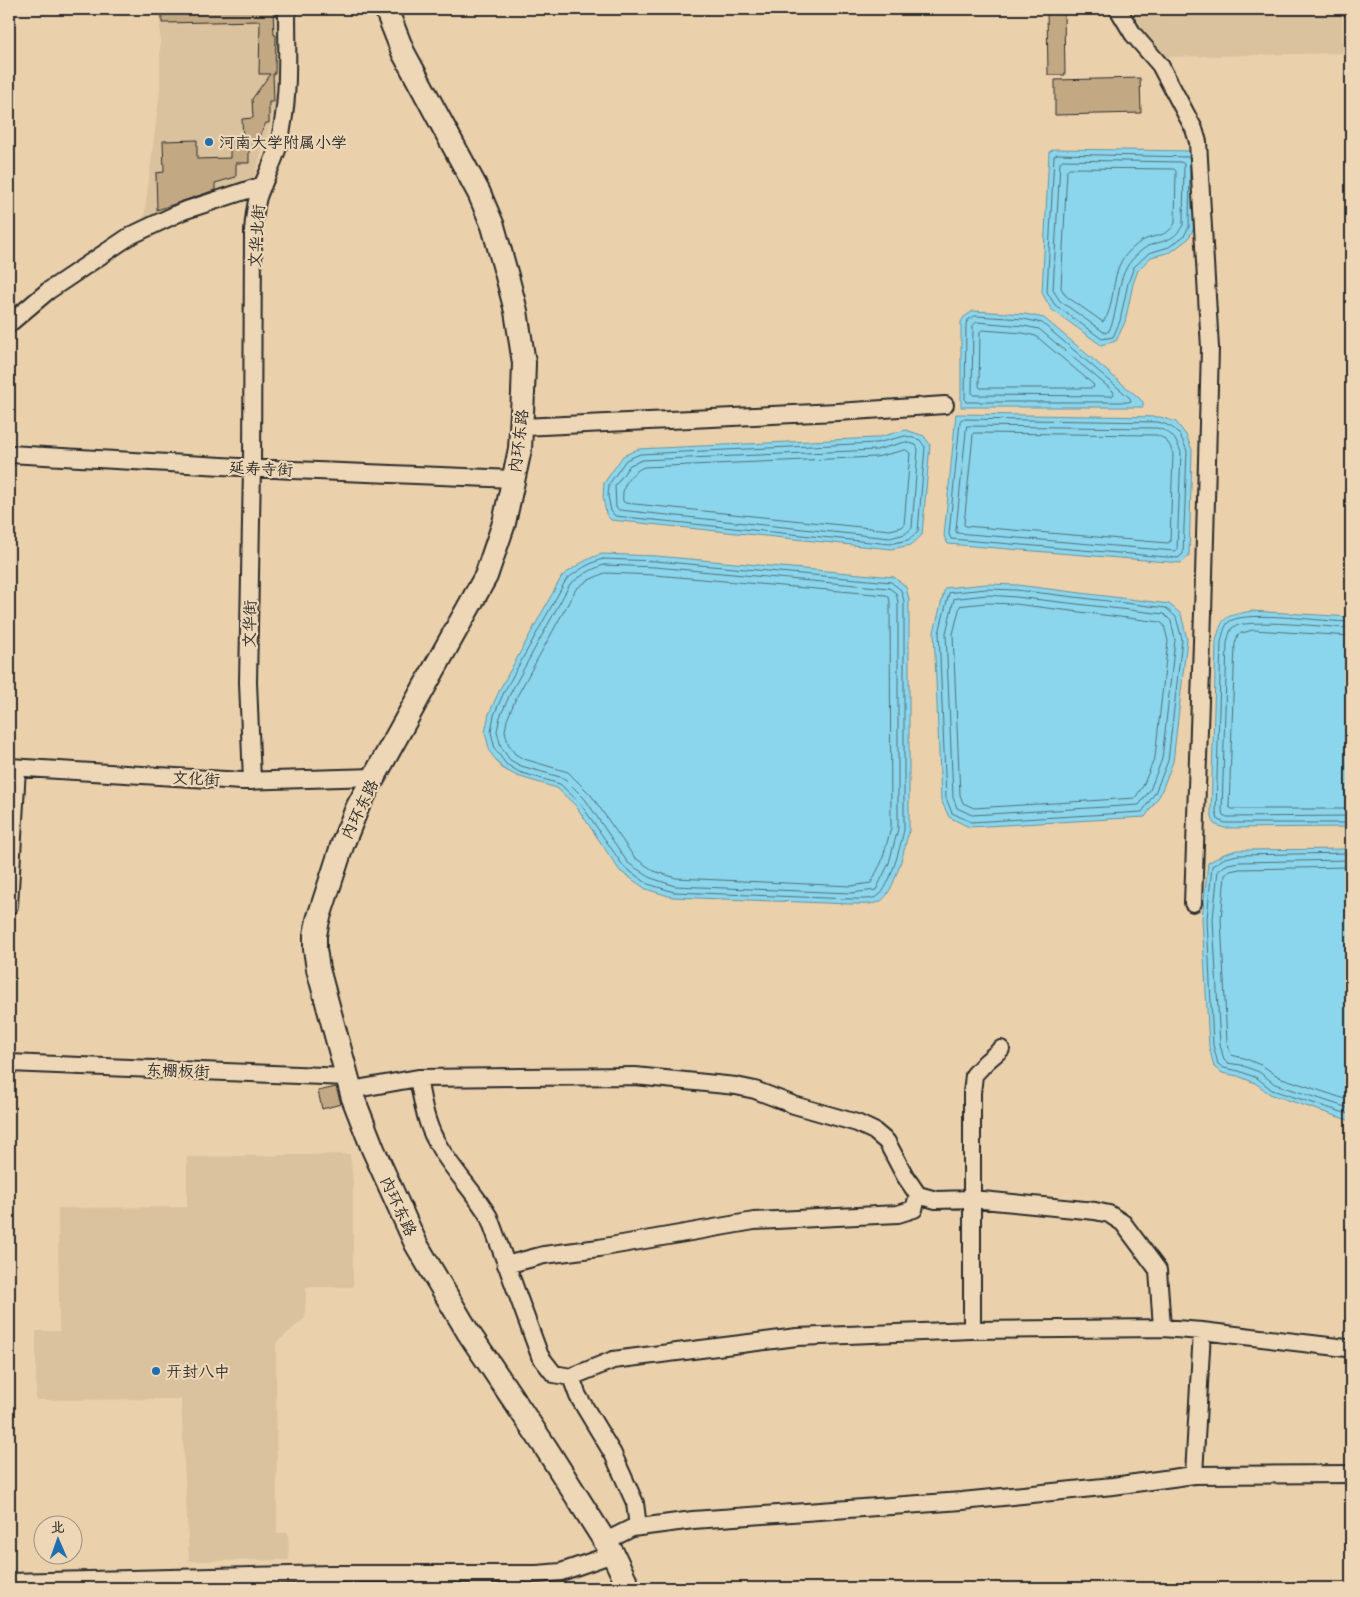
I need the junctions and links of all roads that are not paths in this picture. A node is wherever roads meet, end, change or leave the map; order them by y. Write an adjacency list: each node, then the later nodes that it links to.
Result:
1 (287, 9): 4 (street, 文华北街)
2 (386, 9): 7 (street, 内环东路)
3 (1118, 9): 14 (street)
4 (263, 185): 5 (street); 9 (street, 文华北街)
5 (9, 324)
6 (945, 405): 7 (street)
7 (522, 427): 10 (street, 内环东路)
8 (9, 454): 9 (street, 延寿寺街)
9 (252, 468): 10 (street, 延寿寺街); 13 (street, 文华街)
10 (514, 479): 12 (street, 内环东路)
11 (13, 767): 13 (street, 文化街); 15 (street)
12 (374, 777): 13 (street, 文化街); 19 (street, 内环东路)
13 (252, 781)
14 (1193, 903)
15 (9, 906)
16 (1001, 1049): 21 (street)
17 (9, 1063): 19 (street, 东棚板街)
18 (418, 1078): 19 (street, 东棚板街); 20 (street, 东棚板街); 22 (street)
19 (349, 1083): 31 (street, 内环东路)
20 (918, 1195): 21 (street); 22 (street)
21 (972, 1199): 23 (street); 24 (street)
22 (506, 1265): 27 (street)
23 (1162, 1328): 24 (street); 25 (street)
24 (972, 1330): 27 (street)
25 (1202, 1331): 26 (street); 28 (street)
26 (1346, 1348)
27 (571, 1377): 30 (street)
28 (1194, 1474): 29 (street); 30 (street)
29 (1351, 1474)
30 (638, 1527): 31 (street)
31 (609, 1548): 32 (street); 33 (street, 内环东路)
32 (9, 1582)
33 (629, 1588)

